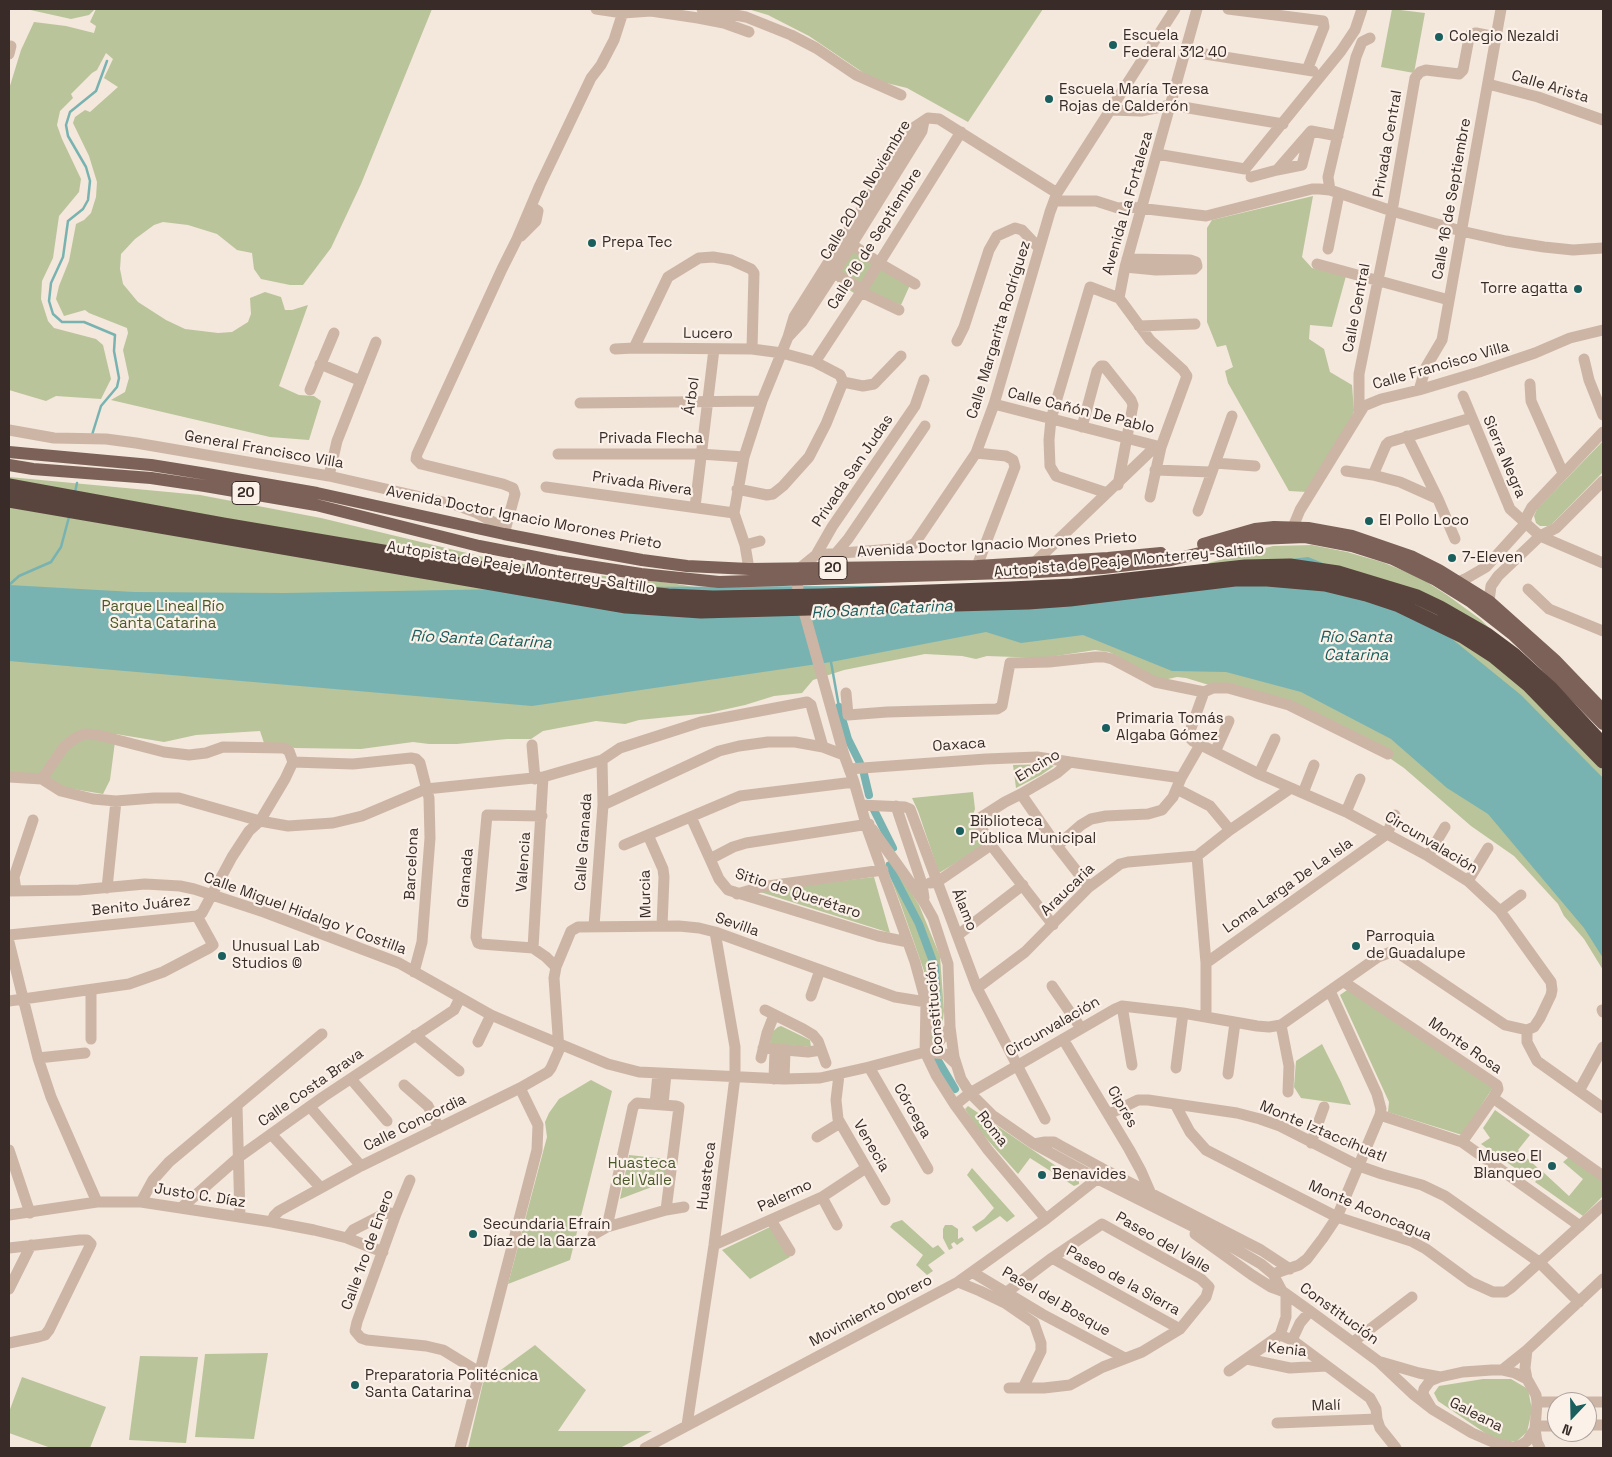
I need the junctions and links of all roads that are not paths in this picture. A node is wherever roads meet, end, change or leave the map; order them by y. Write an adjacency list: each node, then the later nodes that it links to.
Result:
1 (596, 9): 8 (street)
2 (702, 9): 9 (street)
3 (1175, 9): 19 (street, Calle Margarita Rodríguez)
4 (1197, 9): 13 (street, Avenida La Fortaleza)
5 (1228, 9): 14 (street)
6 (1362, 9): 15 (street)
7 (1501, 9): 11 (street, Calle 16 de Septiembre)
8 (624, 11): 9 (street); 115 (street)
9 (725, 18): 10 (street); 17 (street)
10 (749, 32)
11 (1496, 37): 16 (street, Calle 16 de Septiembre); 30 (street, Privada Central)
12 (1370, 38): 24 (street)
13 (1186, 51): 14 (street); 18 (street, Avenida La Fortaleza)
14 (1307, 70): 15 (street)
15 (1325, 72): 22 (street)
16 (1488, 84): 20 (street, Calle Arista); 31 (street, Calle 16 de Septiembre)
17 (901, 95)
18 (1171, 105): 19 (street); 22 (street); 25 (street, Avenida La Fortaleza)
19 (1110, 110): 28 (street, Calle Margarita Rodríguez)
20 (1603, 120)
21 (924, 121): 23 (street); 32 (street, Calle 20 De Noviembre); 50 (street, Calle 20 De Noviembre)
22 (1282, 124): 26 (street)
23 (961, 132): 28 (street); 36 (street, Calle 16 de Septiembre)
24 (1338, 136): 26 (street); 27 (street)
25 (1157, 154): 26 (street); 29 (street, Avenida La Fortaleza)
26 (1247, 173)
27 (1334, 192): 29 (street); 30 (street); 34 (street)
28 (1056, 197): 29 (street); 33 (street, Calle Margarita Rodríguez)
29 (1142, 208): 37 (street, Avenida La Fortaleza)
30 (1392, 211): 31 (street); 40 (street, Calle Central)
31 (1461, 231): 35 (street); 44 (street, Calle 16 de Septiembre)
32 (851, 244): 36 (street); 39 (street, Calle 20 De Noviembre)
33 (1039, 248): 51 (street); 72 (street, Calle Margarita Rodríguez)
34 (1328, 248)
35 (1603, 248)
36 (879, 263): 41 (street); 42 (street, Calle 16 de Septiembre)
37 (1126, 263): 37 (street); 43 (street, Avenida La Fortaleza)
38 (1317, 264): 40 (street)
39 (834, 273): 42 (street); 50 (street, Calle 20 De Noviembre)
40 (1378, 280): 44 (street); 73 (street, Calle Central)
41 (915, 284)
42 (862, 291): 45 (street); 60 (street, Calle 16 de Septiembre)
43 (1119, 298): 47 (street, Avenida La Fortaleza); 77 (street)
44 (1448, 300): 67 (street, Calle 16 de Septiembre)
45 (899, 310)
46 (1195, 324): 47 (street)
47 (1139, 326): 84 (street, Avenida La Fortaleza)
48 (1603, 330): 67 (street, Calle Francisco Villa)
49 (334, 333): 61 (street)
50 (788, 337): 57 (street)
51 (957, 341)
52 (376, 342): 64 (street)
53 (634, 348): 54 (street, Lucero); 55 (street, Lucero); 56 (street)
54 (615, 349)
55 (714, 349): 56 (street, Lucero); 70 (street, Árbol)
56 (752, 349): 57 (street, Lucero)
57 (782, 353): 60 (street, Lucero); 69 (street)
58 (901, 356): 62 (street)
59 (1584, 359): 74 (street)
60 (815, 362): 62 (street, Lucero)
61 (320, 364): 64 (street); 66 (street)
62 (841, 378): 102 (street)
63 (924, 380): 121 (street, Privada San Judas)
64 (361, 381): 97 (street)
65 (1530, 384): 95 (street)
66 (310, 390)
67 (1419, 390): 73 (street, Calle Francisco Villa)
68 (1462, 396): 76 (street, Sierra Negra)
69 (762, 400): 70 (street); 89 (street)
70 (706, 402): 71 (street); 88 (street, Árbol)
71 (580, 403)
72 (994, 404): 77 (street, Calle Cañón De Pablo); 86 (street, Calle Margarita Rodríguez)
73 (1359, 412): 113 (street)
74 (1603, 415)
75 (1232, 416): 92 (street)
76 (1471, 418): 82 (street); 112 (street, Sierra Negra)
77 (1050, 419): 79 (street, Calle Cañón De Pablo); 104 (street)
78 (925, 426): 120 (street)
79 (1082, 427): 83 (street, Calle Cañón De Pablo); 83 (street)
80 (9, 430): 97 (street, General Francisco Villa)
81 (1603, 432): 95 (street)
82 (1407, 436): 96 (street); 107 (street)
83 (1127, 437): 84 (street, Calle Cañón De Pablo); 99 (street)
84 (1159, 447): 93 (street, Avenida La Fortaleza); 99 (street)
85 (9, 452): 115 (main road, Avenida Doctor Ignacio Morones Prieto / 20)
86 (976, 453): 120 (street, Calle Margarita Rodríguez); 124 (street)
87 (558, 454): 88 (street, Privada Flecha)
88 (700, 454): 89 (street, Privada Flecha); 109 (street, Árbol)
89 (744, 457): 102 (street)
90 (9, 466): 114 (main road, Avenida Doctor Ignacio Morones Prieto / 20)
91 (1255, 466): 92 (street)
92 (1213, 468): 93 (street); 110 (street)
93 (1155, 470): 105 (street, Avenida La Fortaleza)
94 (1346, 471): 96 (street)
95 (1563, 473): 112 (street)
96 (1373, 475): 107 (street)
97 (329, 476): 115 (street, General Francisco Villa)
98 (1603, 481): 103 (street)
99 (1118, 484): 104 (street)
100 (9, 486): 141 (highway, Autopista de Peaje Monterrey-Saltillo, bridge)
101 (546, 487): 109 (street, Privada Rivera)
102 (738, 489): 111 (street)
103 (1592, 492): 106 (street); 116 (street)
104 (1107, 493): 122 (street)
105 (1150, 497)
106 (1603, 497)
107 (1438, 499): 117 (street)
108 (9, 500): 149 (highway, Autopista de Peaje Monterrey-Saltillo, bridge)
109 (695, 507): 111 (street, Privada Rivera)
110 (1198, 512)
111 (734, 513): 119 (street)
112 (1525, 524): 116 (street, Sierra Negra); 125 (street)
113 (1293, 527): 122 (main road, Avenida Doctor Ignacio Morones Prieto / 20); 129 (main road, Avenida Doctor Ignacio Morones Prieto / 20)
114 (417, 531): 115 (main road); 128 (main road, Avenida Doctor Ignacio Morones Prieto / 20)
115 (505, 532): 126 (main road, Avenida Doctor Ignacio Morones Prieto / 20)
116 (1540, 536): 123 (street, Sierra Negra); 127 (street)
117 (1455, 539)
118 (760, 541): 119 (street)
119 (745, 545): 126 (street)
120 (836, 552): 121 (street, Calle Margarita Rodríguez)
121 (816, 555): 128 (street)
122 (1034, 563): 124 (main road, Avenida Doctor Ignacio Morones Prieto / 20)
123 (1603, 563)
124 (977, 566): 128 (main road, Avenida Doctor Ignacio Morones Prieto / 20)
125 (1486, 567): 127 (street); 129 (street)
126 (749, 569): 128 (main road, Avenida Doctor Ignacio Morones Prieto / 20)
127 (1498, 576): 131 (street)
128 (798, 580): 137 (main road, Avenida Doctor Ignacio Morones Prieto / 20); 144 (street, Constitución, bridge)
129 (1458, 582): 131 (main road, Avenida Doctor Ignacio Morones Prieto / 20)
130 (1528, 589): 132 (street)
131 (1489, 601): 135 (main road, Avenida Doctor Ignacio Morones Prieto / 20)
132 (1603, 631)
133 (1204, 692): 134 (street); 140 (street); 145 (street)
134 (846, 693)
135 (1603, 710)
136 (1229, 721): 143 (street)
137 (1603, 724)
138 (1275, 739): 152 (street)
139 (532, 745): 154 (street, Valencia)
140 (1200, 745): 143 (street, Circunvalación); 155 (street)
141 (1603, 745)
142 (823, 747): 144 (street); 146 (street); 165 (street)
143 (1215, 752): 152 (street, Circunvalación)
144 (844, 754): 151 (street, Constitución)
145 (1388, 754)
146 (602, 760): 154 (street); 165 (street, Calle Granada)
147 (293, 762): 157 (street); 159 (street, Barcelona); 173 (street, Benito Juárez)
148 (1070, 762): 151 (street, Oaxaca); 155 (street, Encino); 163 (street, Encino)
149 (1603, 762)
150 (1314, 765): 162 (street)
151 (849, 769): 158 (street, Constitución)
152 (1259, 774): 160 (street, Circunvalación)
153 (9, 777): 157 (street)
154 (539, 778): 159 (street); 170 (street, Valencia)
155 (1181, 778): 161 (street)
156 (1360, 778): 168 (street)
157 (42, 779): 164 (street)
158 (854, 782): 166 (street, Constitución); 171 (street)
159 (426, 788): 173 (street); 214 (street, Barcelona)
160 (1291, 788): 162 (street, Circunvalación); 176 (street)
161 (1176, 789): 176 (street); 181 (street)
162 (1303, 792): 168 (street, Circunvalación)
163 (1020, 794): 180 (street, Encino); 181 (street)
164 (116, 801): 173 (street); 193 (street)
165 (603, 805): 201 (street, Calle Granada)
166 (860, 805): 167 (street); 174 (street, Constitución)
167 (896, 806): 189 (street, Álamo); 191 (street)
168 (1346, 812): 177 (street, Circunvalación)
169 (1395, 815): 177 (street)
170 (542, 816): 208 (street, Valencia); 208 (street, Granada)
171 (691, 817): 178 (street); 185 (street, Sitio de Querétaro)
172 (33, 820): 194 (street)
173 (260, 822): 196 (street, Benito Juárez)
174 (867, 823): 185 (street); 186 (street, Constitución); 187 (street, Constitución)
175 (1446, 827): 184 (street)
176 (1230, 830): 183 (street)
177 (1387, 834): 184 (street, Circunvalación); 210 (street, Loma Larga De La Isla)
178 (648, 835): 179 (street); 202 (street, Murcia)
179 (624, 845)
180 (991, 845): 189 (street); 190 (street)
181 (1057, 846): 192 (street)
182 (1488, 848): 188 (street)
183 (1197, 856): 192 (street, Araucaria); 210 (street)
184 (1428, 856): 188 (street, Circunvalación)
185 (710, 859): 195 (street, Sitio de Querétaro)
186 (893, 859): 187 (street); 191 (street, Constitución)
187 (882, 866): 195 (street); 207 (street, Constitución)
188 (1468, 881): 198 (street, Circunvalación)
189 (936, 882): 191 (street); 205 (street, Álamo)
190 (1023, 885): 200 (street); 205 (street)
191 (918, 886): 211 (street, Constitución)
192 (1089, 887): 200 (street, Araucaria)
193 (107, 888): 194 (street, Calle Miguel Hidalgo Y Costilla); 196 (street, Calle Miguel Hidalgo Y Costilla)
194 (12, 891)
195 (737, 894): 207 (street, Sitio de Querétaro)
196 (213, 895): 199 (street, Benito Juárez); 214 (street, Calle Miguel Hidalgo Y Costilla)
197 (1520, 895): 198 (street)
198 (1500, 911): 233 (street, Circunvalación)
199 (197, 916): 204 (street, Benito Juárez); 218 (street)
200 (1053, 925): 217 (street, Araucaria)
201 (594, 926): 202 (street, Sevilla); 212 (street, Sevilla)
202 (662, 926): 203 (street, Sevilla)
203 (714, 932): 213 (street, Sevilla); 256 (street, Huasteca)
204 (9, 935)
205 (958, 935): 209 (street, Álamo)
206 (9, 942): 222 (street)
207 (908, 942): 224 (street, Constitución)
208 (533, 948): 212 (street)
209 (966, 958): 211 (street); 217 (street, Álamo)
210 (1206, 962): 228 (street)
211 (948, 964): 231 (street, Constitución)
212 (556, 967): 239 (street)
213 (820, 970): 220 (street); 224 (street, Sevilla)
214 (414, 972): 221 (street, Calle Miguel Hidalgo Y Costilla)
215 (1344, 982): 219 (street); 233 (street); 264 (street, Monte Rosa)
216 (1052, 986): 232 (street)
217 (977, 988): 249 (street, Álamo)
218 (91, 990): 222 (street); 237 (street)
219 (1330, 991): 230 (street); 273 (street)
220 (811, 996)
221 (460, 998): 227 (street, Calle Miguel Hidalgo Y Costilla); 235 (street, Calle Costa Brava)
222 (24, 999): 223 (street); 245 (street)
223 (9, 1001)
224 (926, 1002): 243 (street, Constitución)
225 (1122, 1006): 226 (street, Circunvalación); 232 (street, Circunvalación); 248 (street)
226 (1183, 1013): 228 (street, Circunvalación); 251 (street)
227 (491, 1014): 238 (street); 239 (street, Calle Miguel Hidalgo Y Costilla)
228 (1206, 1017): 229 (street, Circunvalación)
229 (1235, 1023): 230 (street, Circunvalación); 255 (street)
230 (1281, 1026): 262 (street)
231 (950, 1027): 243 (street); 247 (street, Constitución)
232 (1081, 1028): 236 (street, Circunvalación)
233 (1527, 1030): 261 (street)
234 (322, 1034): 268 (street)
235 (415, 1035): 252 (street); 257 (street, Calle Costa Brava)
236 (1063, 1038): 249 (street, Circunvalación); 272 (street, Ciprés)
237 (92, 1039)
238 (478, 1042)
239 (559, 1043): 253 (street, Calle Miguel Hidalgo Y Costilla); 260 (street, Calle Concordia)
240 (1603, 1047): 261 (street)
241 (822, 1050): 242 (street); 242 (street); 246 (street)
242 (771, 1052): 258 (street)
243 (925, 1052): 247 (street); 250 (street, Calle Miguel Hidalgo Y Costilla); 267 (street, Roma)
244 (84, 1053): 245 (street)
245 (38, 1058): 296 (street)
246 (826, 1063)
247 (956, 1064): 263 (street, Constitución)
248 (1132, 1065)
249 (1016, 1066): 263 (street, Circunvalación); 274 (street, Álamo)
250 (869, 1067): 254 (street, Calle Miguel Hidalgo Y Costilla); 288 (street, Córcega)
251 (1176, 1068)
252 (459, 1071)
253 (662, 1074): 256 (street, Calle Miguel Hidalgo Y Costilla); 265 (street)
254 (839, 1074): 258 (street, Calle Miguel Hidalgo Y Costilla); 276 (street, Venecia)
255 (1228, 1074)
256 (735, 1077): 258 (street, Calle Miguel Hidalgo Y Costilla); 317 (street, Huasteca)
257 (351, 1078): 269 (street, Calle Costa Brava); 275 (street)
258 (779, 1079)
259 (404, 1086): 277 (street)
260 (520, 1088): 277 (street, Calle Concordia); 350 (street)
261 (1579, 1091): 271 (street)
262 (1288, 1092)
263 (970, 1094): 267 (street, Circunvalación); 289 (street, Constitución)
264 (1493, 1098): 280 (street); 290 (street, Monte Rosa)
265 (659, 1104): 301 (street); 313 (street)
266 (1175, 1104): 272 (street, Monte Iztaccíhuatl); 281 (street, Monte Iztaccíhuatl); 305 (street, Monte Aconcagua)
267 (955, 1105): 308 (street, Roma)
268 (237, 1106): 283 (street); 297 (street)
269 (310, 1107): 278 (street, Calle Costa Brava); 285 (street)
270 (1324, 1107): 281 (street)
271 (1603, 1108)
272 (1109, 1114): 293 (street, Ciprés)
273 (1380, 1115): 280 (street); 286 (street)
274 (1045, 1119)
275 (387, 1121)
276 (840, 1123): 279 (street); 287 (street, Venecia)
277 (439, 1128): 285 (street, Calle Concordia)
278 (271, 1134): 283 (street, Calle Costa Brava); 292 (street)
279 (817, 1137)
280 (1462, 1142): 312 (street)
281 (1311, 1143): 286 (street, Monte Iztaccíhuatl)
282 (9, 1150): 284 (street)
283 (239, 1157): 300 (street, Calle Costa Brava); 306 (street)
284 (11, 1163): 302 (street)
285 (361, 1166): 292 (street, Calle Concordia)
286 (1359, 1166): 305 (street); 322 (street, Monte Iztaccíhuatl)
287 (866, 1168): 294 (street, Palermo); 295 (street, Venecia)
288 (928, 1169)
289 (1102, 1175): 293 (street); 307 (street, Constitución); 308 (street, Movimiento Obrero)
290 (1603, 1176)
291 (410, 1180): 303 (street, Calle 1ro de Enero)
292 (321, 1188): 310 (street, Calle Concordia)
293 (1151, 1194): 323 (street)
294 (822, 1197): 309 (street, Palermo); 311 (street)
295 (886, 1200)
296 (97, 1202): 297 (street, Justo C. Díaz); 302 (street, Justo C. Díaz)
297 (141, 1202): 300 (street, Justo C. Díaz)
298 (1603, 1205): 312 (street, Monte Aconcagua)
299 (684, 1207): 301 (street)
300 (181, 1208): 306 (street, Justo C. Díaz)
301 (666, 1210): 313 (street)
302 (30, 1212): 304 (street, Justo C. Díaz)
303 (396, 1214): 315 (street); 320 (street, Calle 1ro de Enero)
304 (9, 1215)
305 (1338, 1216): 322 (street, Monte Aconcagua); 323 (street)
306 (240, 1217): 310 (street, Justo C. Díaz)
307 (1173, 1218): 325 (street, Constitución); 329 (street, Constitución)
308 (1046, 1219): 324 (street, Movimiento Obrero)
309 (771, 1220): 317 (street, Palermo); 319 (street)
310 (272, 1222): 315 (street, Justo C. Díaz)
311 (837, 1225)
312 (1580, 1226): 322 (street, Monte Aconcagua)
313 (607, 1228): 314 (street)
314 (593, 1235)
315 (347, 1238): 320 (street, Justo C. Díaz)
316 (31, 1245): 318 (street); 328 (street); 342 (street)
317 (714, 1245): 360 (street, Huasteca)
318 (9, 1248)
319 (790, 1250)
320 (383, 1252): 350 (street, Calle 1ro de Enero)
321 (1052, 1258): 331 (street); 338 (street, Paseo de la Sierra); 338 (street, Paseo del Valle)
322 (1539, 1262): 332 (street, Monte Iztaccíhuatl)
323 (1290, 1268): 325 (street)
324 (972, 1272): 327 (street, Movimiento Obrero); 331 (street, Pasel del Bosque)
325 (1273, 1274): 329 (street, Constitución)
326 (1603, 1279): 332 (street)
327 (958, 1282): 331 (street); 360 (street, Movimiento Obrero)
328 (9, 1289)
329 (1284, 1293): 333 (street, Constitución); 335 (street)
330 (1412, 1297): 341 (street)
331 (1006, 1298): 334 (street, Pasel del Bosque); 336 (street)
332 (1579, 1302): 343 (street)
333 (1310, 1311): 337 (street); 341 (street, Constitución)
334 (1042, 1314): 336 (street); 344 (street, Pasel del Bosque)
335 (1286, 1317): 337 (street); 339 (street)
336 (1034, 1323): 354 (street)
337 (1300, 1323): 340 (street)
338 (1180, 1329): 344 (street)
339 (1280, 1335): 340 (street); 345 (street)
340 (1292, 1340): 347 (street)
341 (1353, 1342): 346 (street, Constitución)
342 (9, 1343)
343 (1527, 1350): 348 (street); 352 (street)
344 (1125, 1358): 354 (street)
345 (1247, 1359): 347 (street, Kenia); 349 (street)
346 (1378, 1361): 351 (street); 357 (street)
347 (1326, 1366): 358 (street)
348 (1502, 1370): 351 (street, Galeana); 352 (street, Galeana)
349 (1230, 1371)
350 (479, 1372): 363 (street)
351 (1440, 1377): 357 (street, Galeana)
352 (1527, 1380): 355 (street)
353 (1009, 1388): 354 (street)
354 (1023, 1388)
355 (1537, 1402): 356 (street); 362 (street)
356 (1547, 1402)
357 (1432, 1409): 366 (street, Galeana)
358 (1377, 1419): 359 (street, Malí); 365 (street)
359 (1277, 1423)
360 (687, 1424): 364 (street, Movimiento Obrero)
361 (1547, 1426): 362 (street)
362 (1535, 1427): 366 (street, Galeana); 367 (street)
363 (460, 1448)
364 (645, 1448)
365 (1396, 1448)
366 (1514, 1448)
367 (1540, 1448)

